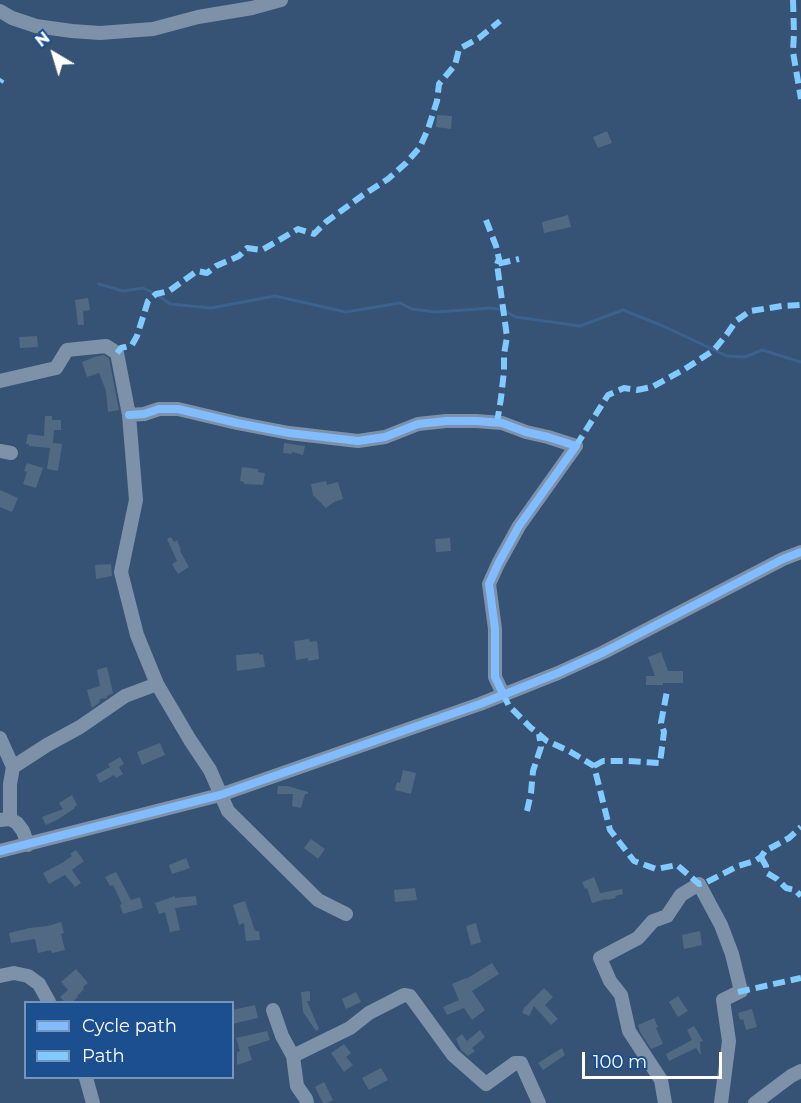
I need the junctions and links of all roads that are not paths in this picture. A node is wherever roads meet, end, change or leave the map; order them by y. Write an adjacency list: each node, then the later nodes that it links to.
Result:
1 (281, 0): 2 (street)
2 (0, 10)
3 (0, 381): 4 (street)
4 (129, 415): 6 (street); 7 (street)
5 (801, 552): 7 (street)
6 (158, 684): 9 (street); 10 (street)
7 (503, 694): 10 (street)
8 (0, 738): 9 (street)
9 (13, 766): 11 (street)
10 (220, 795): 12 (street); 14 (street)
11 (5, 819): 12 (street)
12 (27, 844): 13 (street)
13 (0, 851)
14 (346, 914)
15 (0, 976): 16 (street)
16 (48, 1001)
17 (273, 1010): 18 (street)
18 (293, 1056): 22 (street); 23 (street)
19 (801, 1071): 26 (street)
20 (87, 1079): 21 (street)
21 (93, 1103)
22 (308, 1103)
23 (539, 1103)
24 (665, 1103): 25 (street)
25 (721, 1103)
26 (755, 1103)

